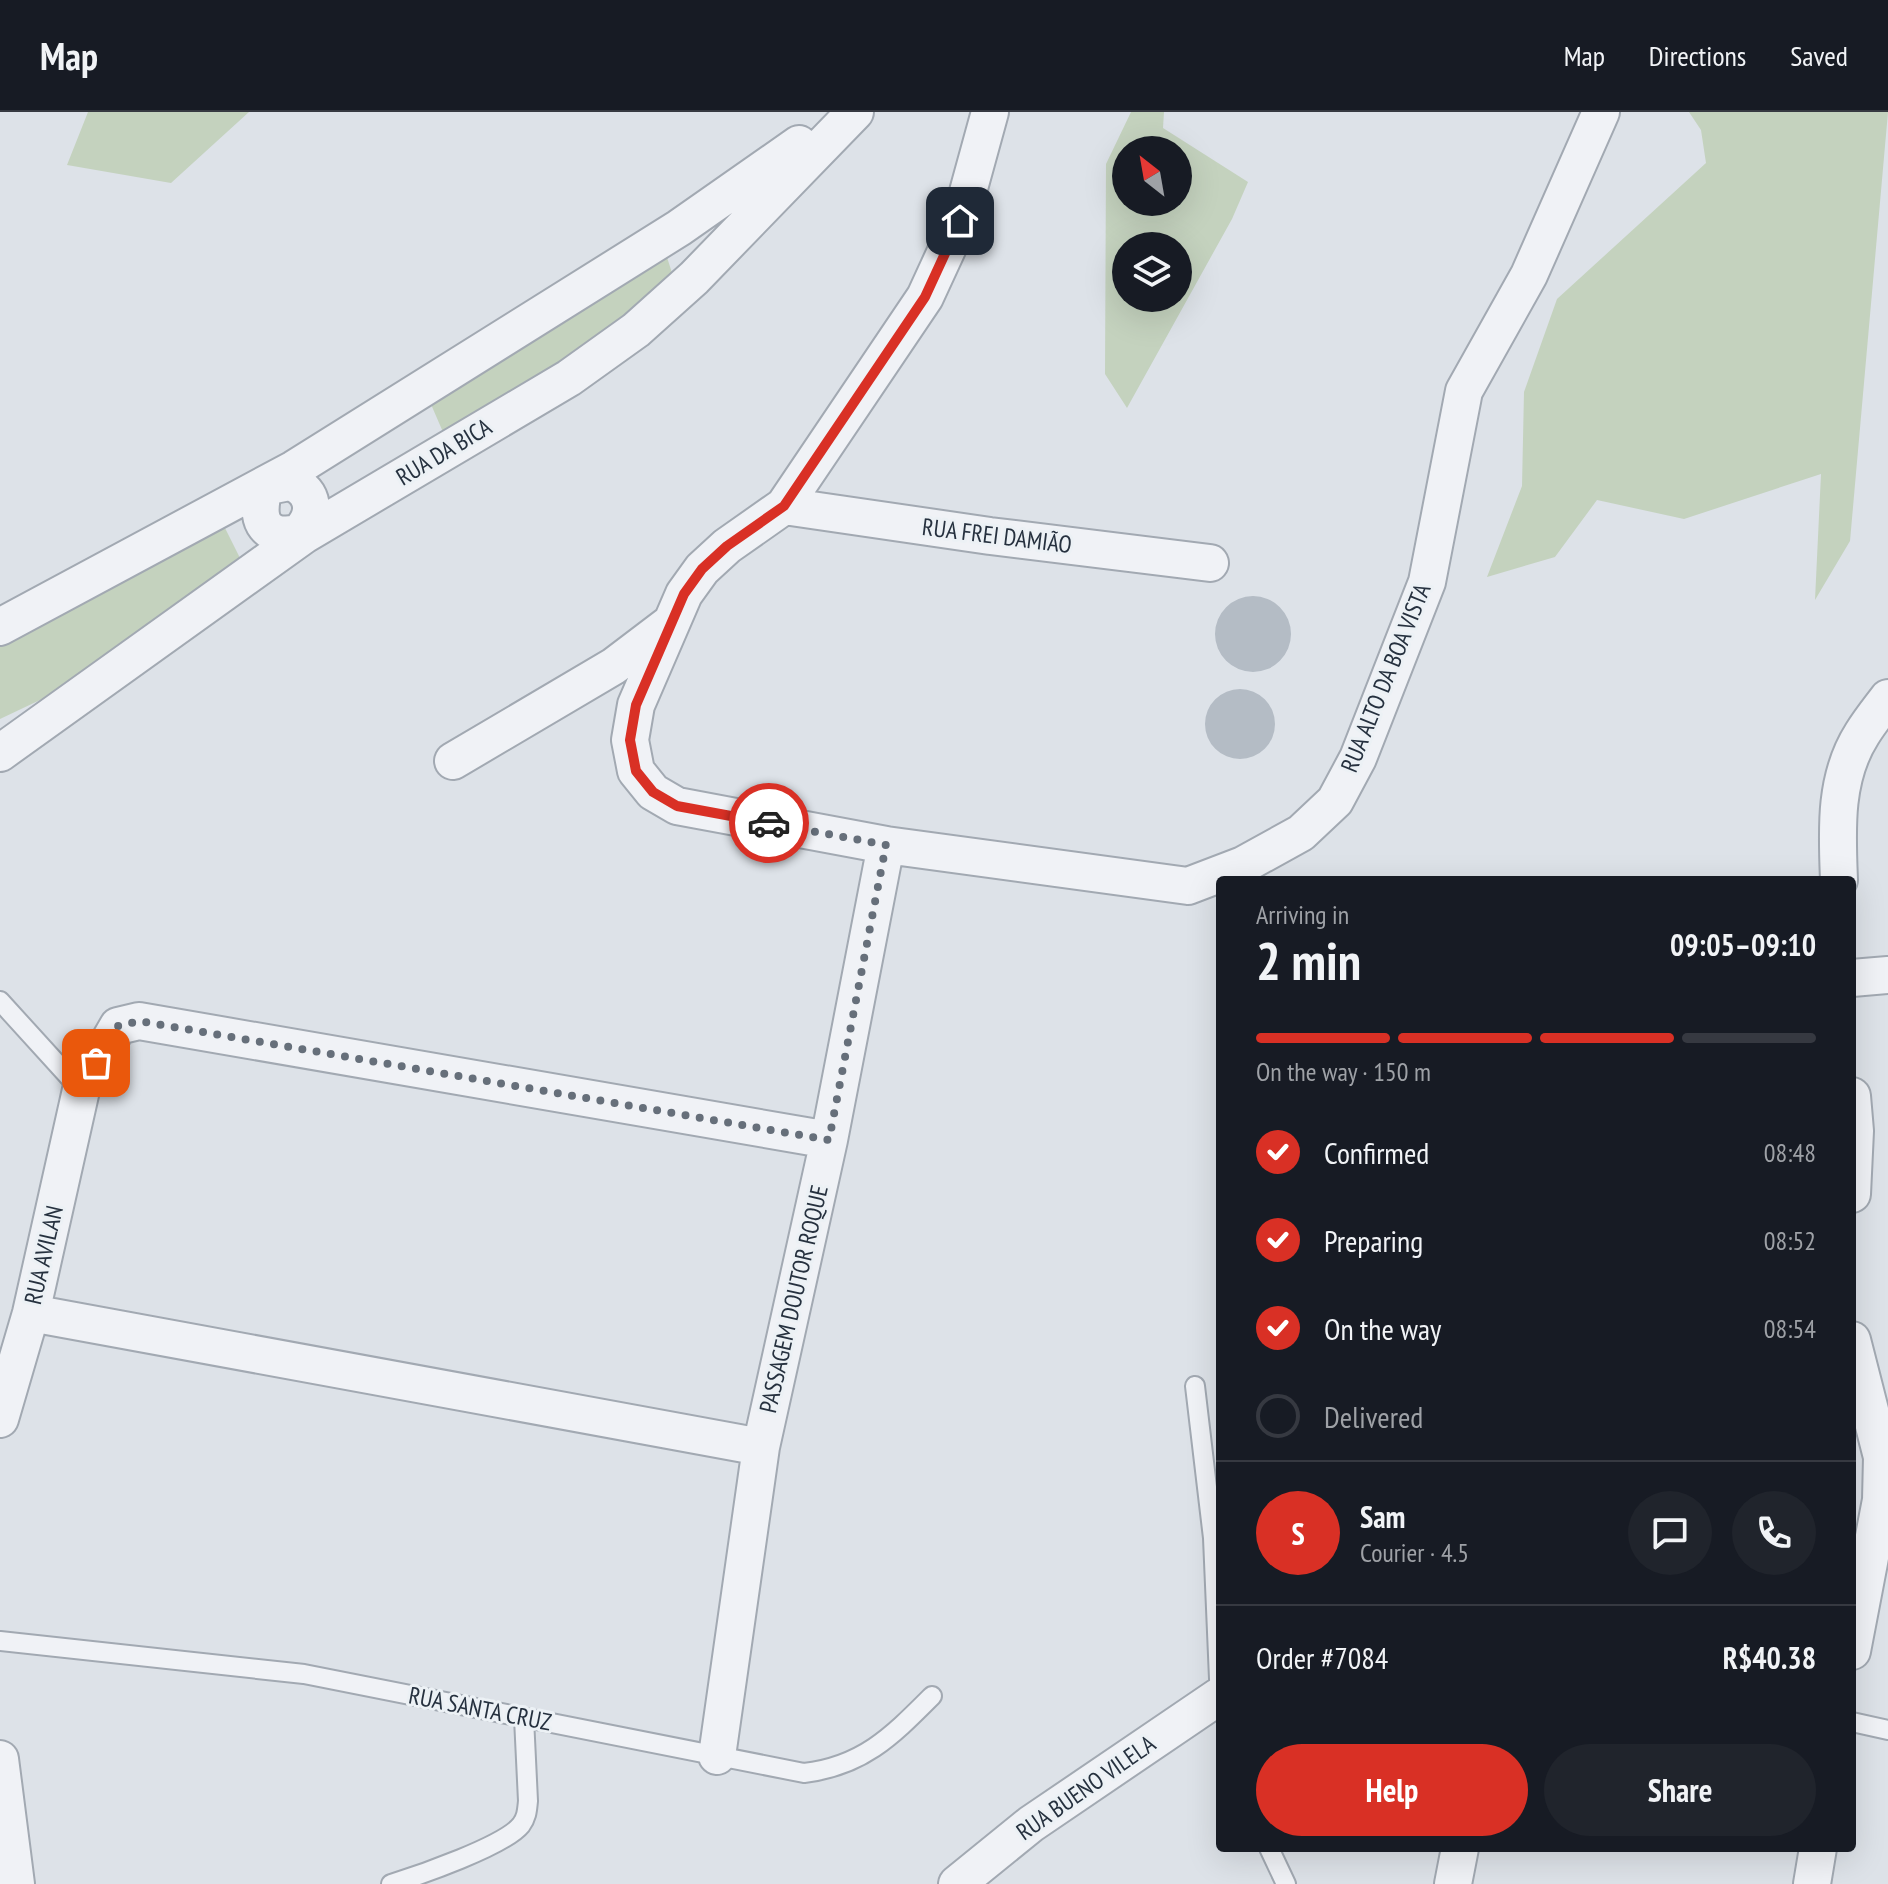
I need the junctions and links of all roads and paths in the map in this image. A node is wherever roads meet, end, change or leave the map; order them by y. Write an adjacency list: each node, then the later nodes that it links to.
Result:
1 (844, 112): 5 (street)
2 (855, 112): 7 (street, RUA DA BICA)
3 (990, 112): 6 (street)
4 (1601, 112): 15 (street, RUA ALTO DA BOA VISTA)
5 (264, 487): 7 (street); 10 (street)
6 (784, 506): 8 (street, RUA FREI DAMIÃO); 9 (street, RUA ALTO DA BOA VISTA)
7 (304, 535): 12 (street, RUA DA BICA)
8 (1210, 563)
9 (672, 621): 13 (street); 14 (street, RUA ALTO DA BOA VISTA)
10 (0, 627)
11 (1888, 698): 16 (street)
12 (0, 753)
13 (453, 761)
14 (886, 845): 17 (street, RUA ALTO DA BOA VISTA); 22 (street, PASSAGEM DOUTOR ROQUE)
15 (1225, 876)
16 (1839, 876)
17 (1204, 889)
18 (1888, 975): 19 (street)
19 (1856, 978)
20 (0, 1001): 21 (lane)
21 (81, 1090): 22 (street, RUA AVILAN); 23 (street, RUA AVILAN)
22 (829, 1140): 27 (street, PASSAGEM DOUTOR ROQUE)
23 (31, 1313): 26 (street, RUA AVILAN); 27 (street)
24 (1856, 1356): 29 (street)
25 (1195, 1386): 28 (lane)
26 (0, 1419)
27 (761, 1447): 36 (street, PASSAGEM DOUTOR ROQUE)
28 (1216, 1619)
29 (1856, 1630)
30 (0, 1641): 33 (lane, RUA SANTA CRUZ)
31 (932, 1696): 36 (lane, RUA SANTA CRUZ)
32 (1216, 1702): 42 (street, RUA BUENO VILELA)
33 (524, 1718): 36 (lane, RUA SANTA CRUZ); 41 (lane)
34 (1856, 1723): 35 (lane)
35 (1888, 1730)
36 (717, 1756)
37 (0, 1759): 40 (street)
38 (1271, 1852): 43 (lane)
39 (1817, 1852): 44 (street)
40 (16, 1884)
41 (391, 1884)
42 (957, 1884)
43 (1286, 1884)
44 (1812, 1884)

